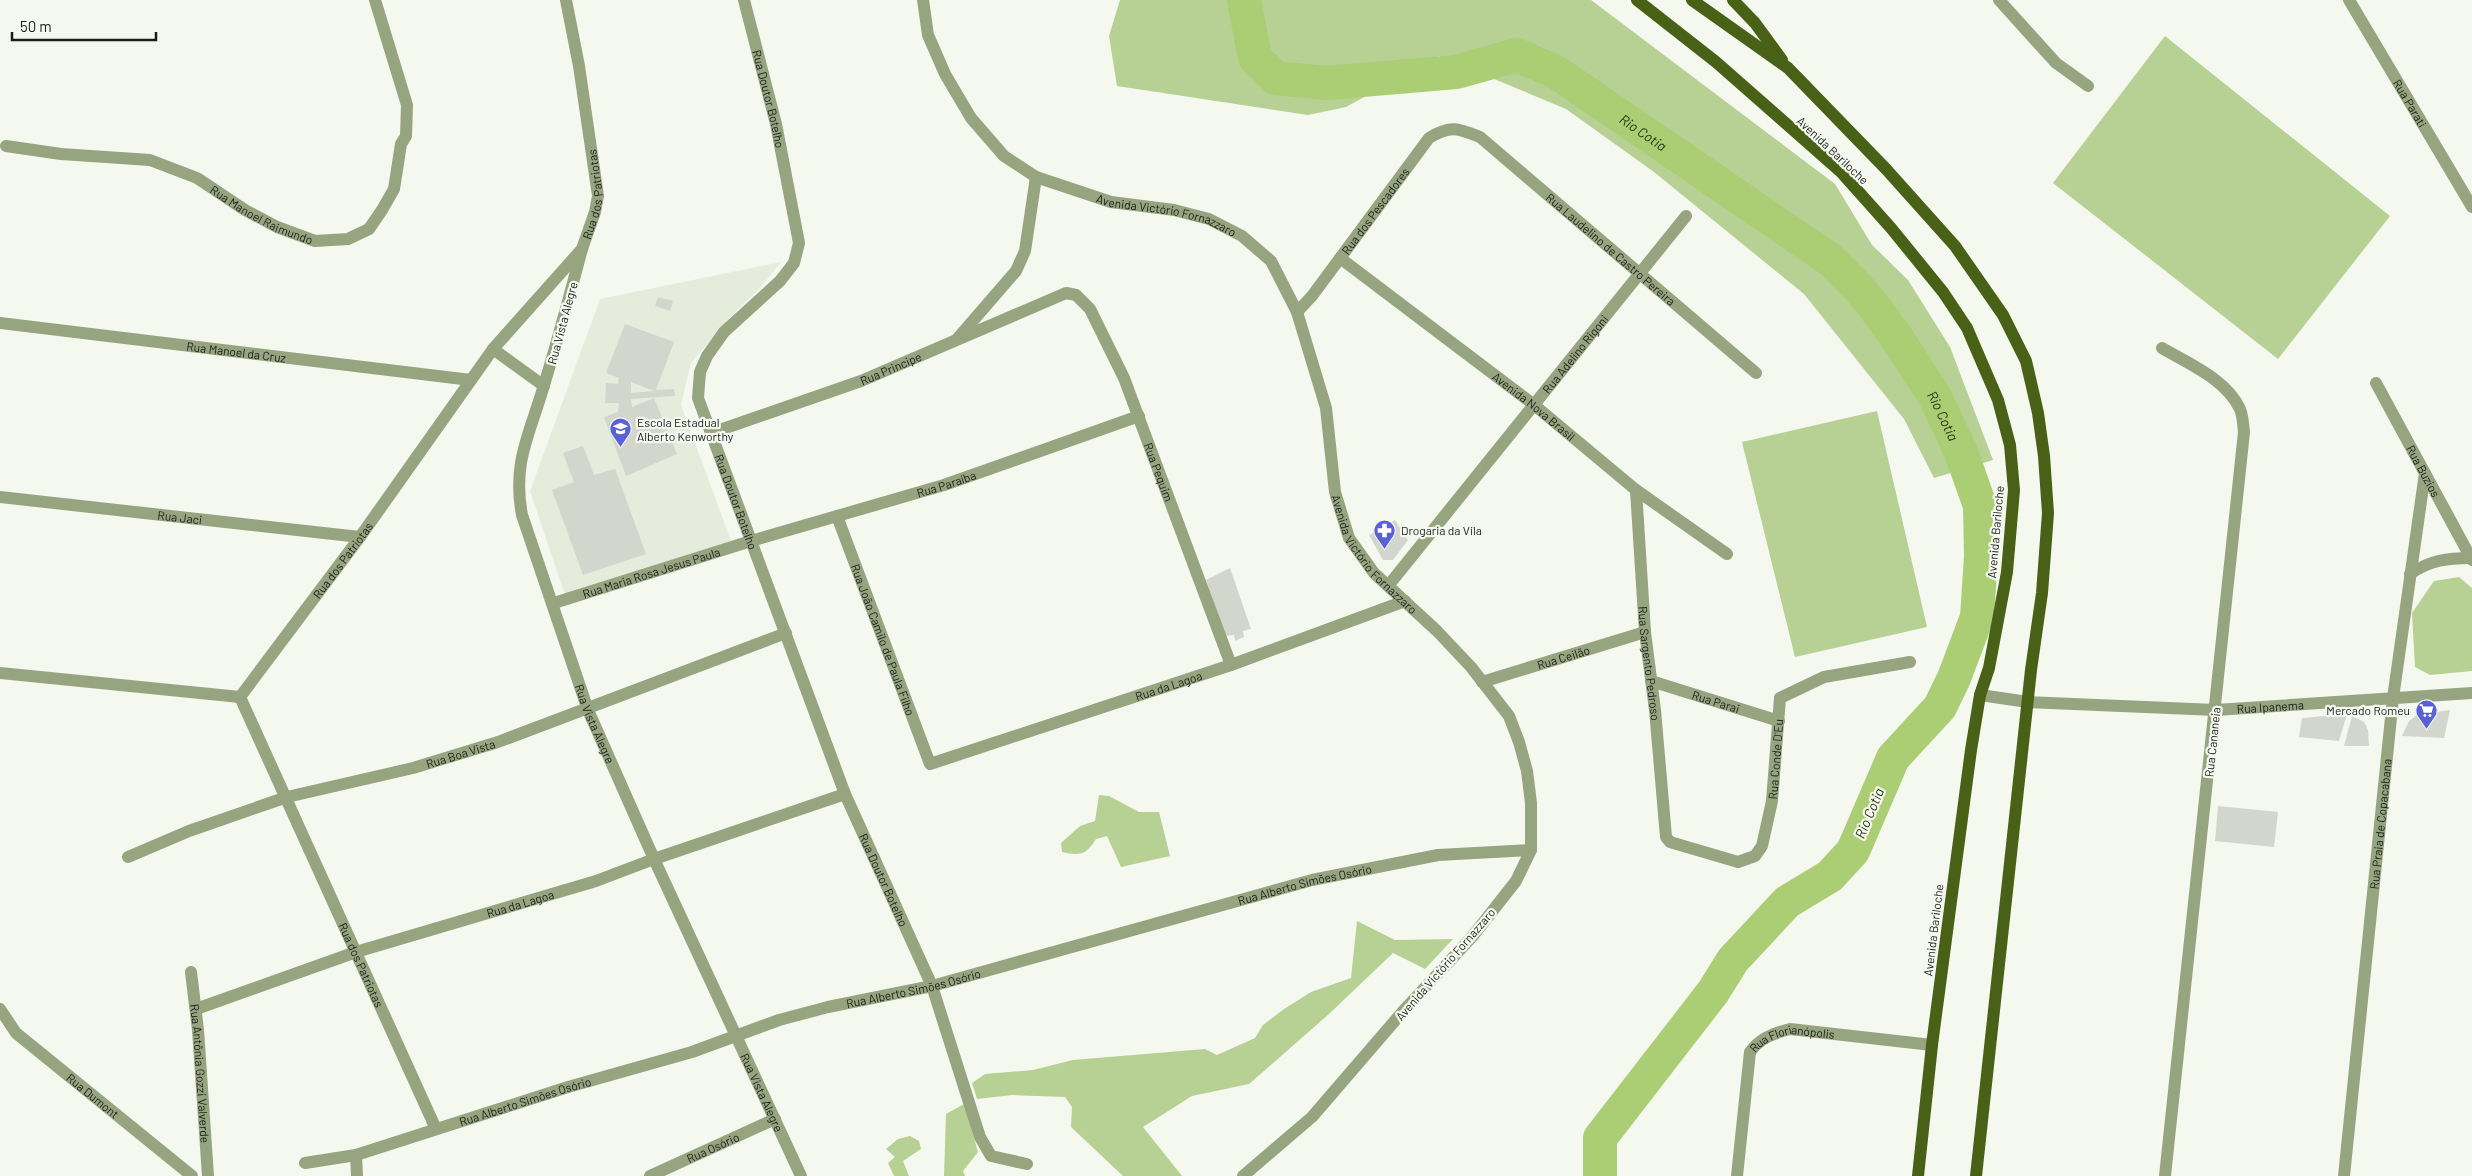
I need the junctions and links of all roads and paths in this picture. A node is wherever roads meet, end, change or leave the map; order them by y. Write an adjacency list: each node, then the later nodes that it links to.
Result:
1 (375, 0): 13 (street, Rua Manoel Raimundo)
2 (566, 0): 17 (street, Rua dos Patriotas)
3 (744, 0): 32 (street, Rua Doutor Botelho)
4 (923, 0): 14 (street, Avenida Victório Fornazzaro)
5 (1637, 0): 53 (main road, Avenida Bariloche)
6 (1692, 0): 10 (main road, Avenida Bariloche)
7 (1734, 0): 10 (main road)
8 (1998, 0): 11 (street)
9 (2349, 0): 15 (street, Rua Parati)
10 (1788, 68): 56 (main road, Avenida Bariloche)
11 (2088, 86)
12 (1464, 130): 18 (street, Rua dos Pescadores); 19 (street, Rua Laudelino de Castro Pereira)
13 (6, 146)
14 (1036, 177): 21 (street, Avenida Victório Fornazzaro); 23 (street)
15 (2472, 207)
16 (1686, 216): 19 (street, Rua Adelino Rigoni)
17 (582, 249): 25 (street, Rua dos Patriotas); 29 (street, Rua Vista Alegre)
18 (1340, 258): 21 (street, Rua dos Pescadores); 30 (street, Avenida Nova Brasil)
19 (1640, 272): 26 (street, Rua Laudelino de Castro Pereira); 30 (street, Rua Adelino Rigoni)
20 (1066, 294): 23 (street, Rua Principe); 31 (street, Rua Pequim)
21 (1297, 312): 42 (street, Avenida Victório Fornazzaro)
22 (0, 323): 27 (street, Rua Manoel da Cruz)
23 (955, 341): 32 (street, Rua Principe)
24 (2162, 348): 58 (street, Rua Cananeia)
25 (493, 349): 27 (street, Rua dos Patriotas); 29 (street)
26 (1756, 373)
27 (471, 380): 37 (street, Rua dos Patriotas)
28 (2376, 383): 33 (street, Rua Buzios)
29 (544, 386): 44 (street, Rua Vista Alegre)
30 (1534, 404): 34 (street, Avenida Nova Brasil); 42 (street, Rua Adelino Rigoni)
31 (1139, 416): 36 (street, Rua Paraíba); 48 (street, Rua Pequim)
32 (711, 433): 38 (street, Rua Doutor Botelho)
33 (2425, 473): 40 (street, Rua Buzios); 41 (street, Rua Praia de Copacabana)
34 (1636, 490): 39 (street, Avenida Nova Brasil); 45 (street, Rua Sargento Pedroso)
35 (0, 497): 37 (street, Rua Jaci)
36 (837, 516): 38 (street, Rua Paraíba); 60 (street, Rua João Camilo de Paula Filho)
37 (360, 537): 54 (street, Rua dos Patriotas)
38 (751, 541): 44 (street, Rua Maria Rosa Jesus Paula); 46 (street, Rua Doutor Botelho)
39 (1727, 554)
40 (2471, 559): 41 (street)
41 (2410, 574): 55 (street, Rua Praia de Copacabana)
42 (1388, 586): 43 (street, Avenida Victório Fornazzaro)
43 (1405, 601): 48 (street, Rua da Lagoa); 51 (street, Avenida Victório Fornazzaro)
44 (554, 603): 57 (street, Rua Vista Alegre)
45 (1645, 632): 50 (street, Rua Sargento Pedroso); 51 (street, Rua Ceilão)
46 (786, 633): 57 (street, Rua Boa Vista); 61 (street, Rua Doutor Botelho)
47 (1910, 662): 59 (street, Rua Conde D'Eu)
48 (1230, 665): 60 (street, Rua da Lagoa)
49 (0, 673): 54 (street)
50 (1651, 681): 59 (street, Rua Parai); 63 (street, Rua Sargento Pedroso)
51 (1482, 682): 64 (street, Avenida Victório Fornazzaro)
52 (2472, 693): 55 (street, Rua Ipanema)
53 (1980, 695): 56 (street, Rua Ipanema); 73 (main road, Avenida Bariloche)
54 (240, 697): 62 (street, Rua dos Patriotas)
55 (2393, 698): 58 (street, Rua Ipanema); 89 (street, Rua Praia de Copacabana)
56 (2028, 702): 58 (street, Rua Ipanema); 87 (main road, Avenida Bariloche)
57 (588, 710): 62 (street, Rua Boa Vista); 66 (street, Rua Vista Alegre)
58 (2216, 710): 88 (street, Rua Cananeia)
59 (1779, 721): 63 (street, Rua Conde D'Eu)
60 (930, 764)
61 (845, 794): 66 (street, Rua da Lagoa); 69 (street, Rua Doutor Botelho)
62 (287, 796): 65 (street, Rua Boa Vista); 67 (street, Rua dos Patriotas)
63 (1666, 837)
64 (1531, 850): 69 (street, Rua Alberto Simões Osório); 84 (street, Avenida Victório Fornazzaro)
65 (128, 857)
66 (654, 858): 67 (street, Rua da Lagoa); 72 (street, Rua Vista Alegre)
67 (356, 952): 71 (street, Rua da Lagoa); 75 (street, Rua dos Patriotas)
68 (191, 972): 71 (street, Rua Antônia Gozzi Valverde)
69 (932, 986): 72 (street, Rua Alberto Simões Osório); 78 (street, Rua Doutor Botelho)
70 (0, 1008): 79 (street, Rua Dumont)
71 (196, 1009): 80 (street, Rua Antônia Gozzi Valverde)
72 (737, 1036): 74 (street, Rua Vista Alegre); 75 (street, Rua Alberto Simões Osório)
73 (1932, 1045): 85 (street, Rua Florianópolis); 86 (main road, Avenida Bariloche)
74 (775, 1120): 82 (street, Rua Osório); 83 (street, Rua Vista Alegre)
75 (436, 1129): 76 (street, Rua Alberto Simões Osório)
76 (356, 1155): 77 (street, Rua Alberto Simões Osório); 81 (street)
77 (305, 1163)
78 (1027, 1164)
79 (192, 1176)
80 (208, 1176)
81 (358, 1176)
82 (650, 1176)
83 (801, 1176)
84 (1243, 1176)
85 (1737, 1176)
86 (1918, 1176)
87 (1976, 1176)
88 (2165, 1176)
89 (2344, 1176)

